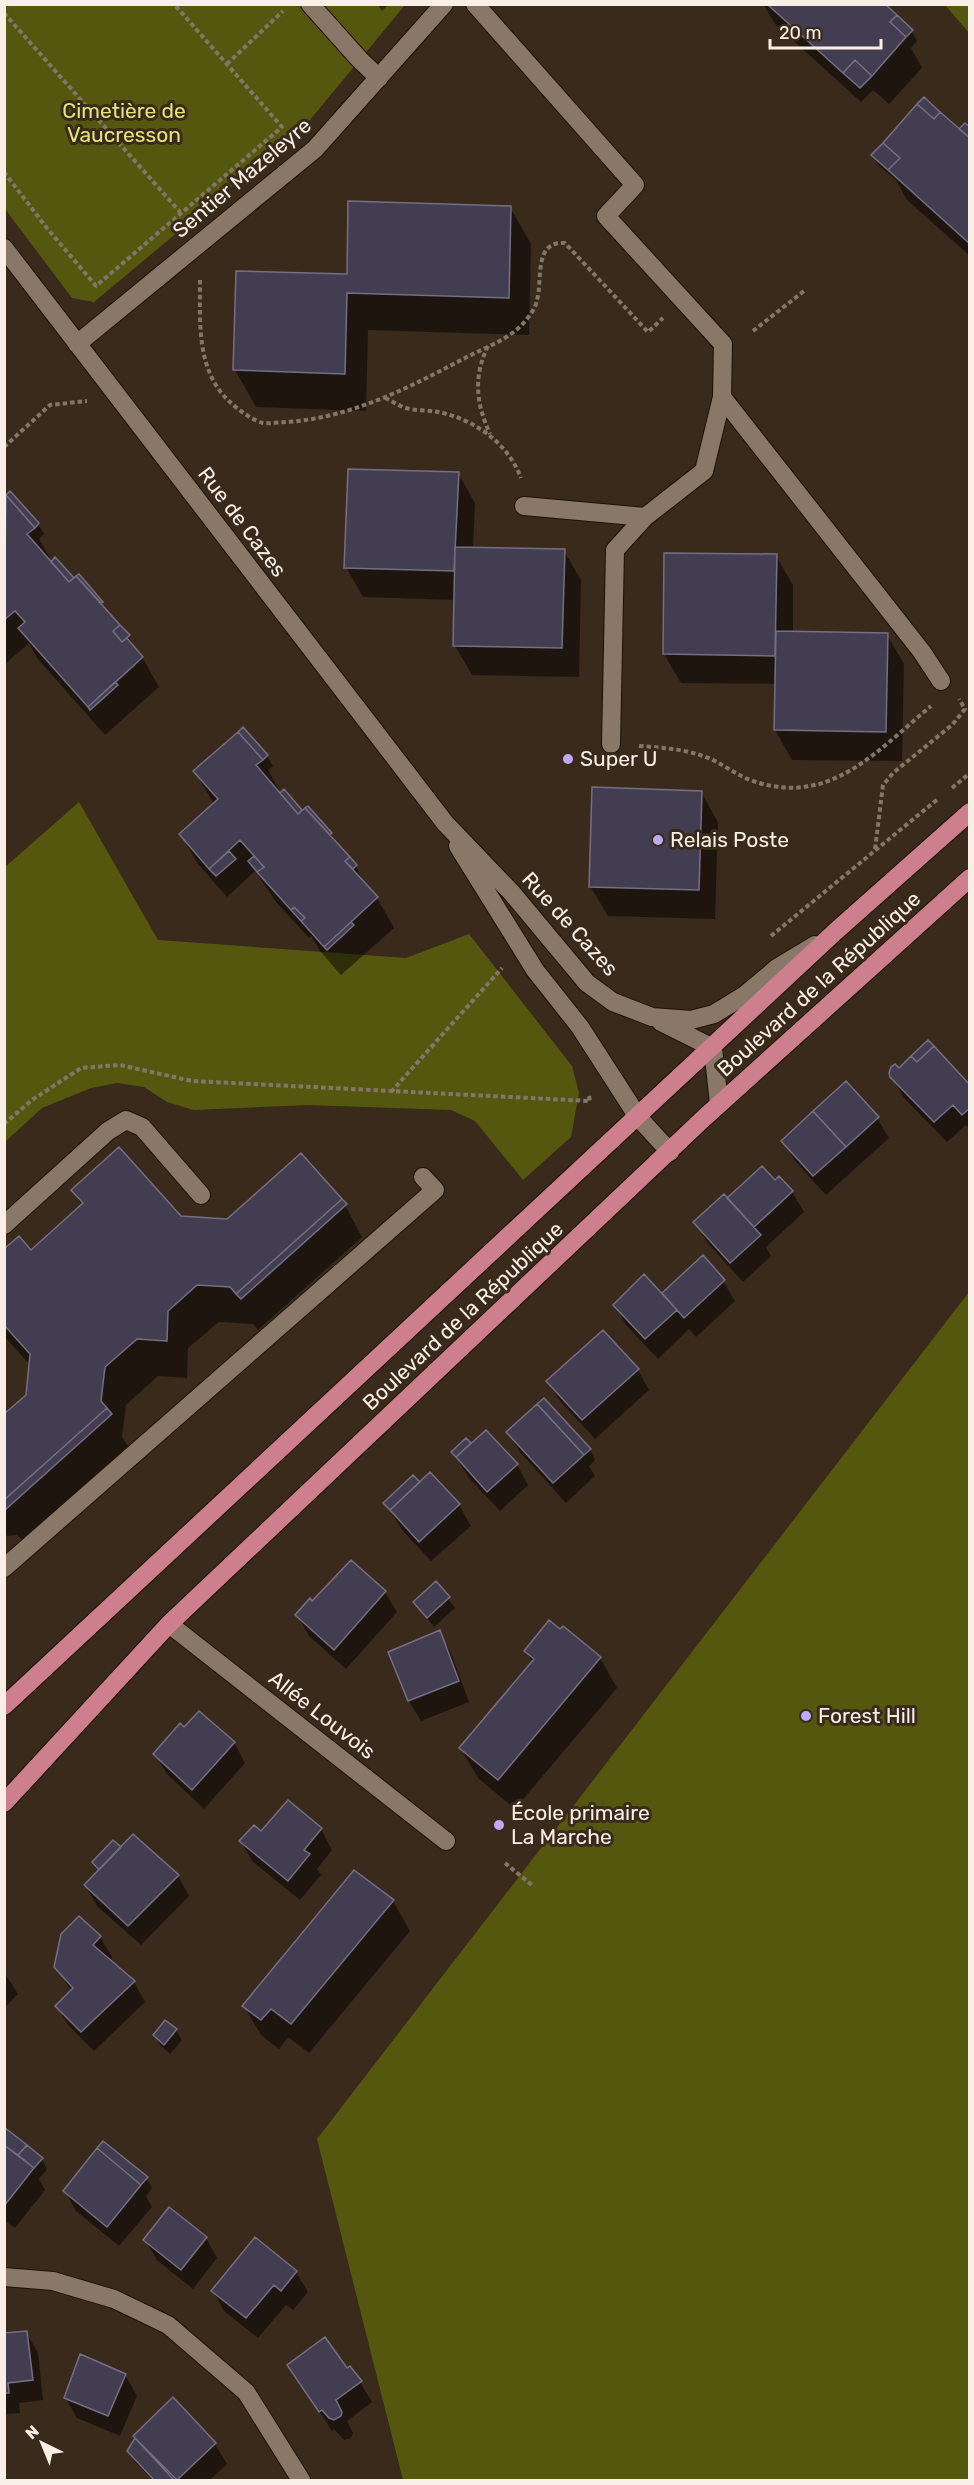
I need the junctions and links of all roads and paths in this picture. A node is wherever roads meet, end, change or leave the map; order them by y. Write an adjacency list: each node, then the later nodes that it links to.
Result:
1 (174, 4): 7 (path)
2 (291, 4): 7 (path)
3 (310, 4): 8 (street)
4 (444, 4): 8 (street, Sentier Mazeleyre)
5 (475, 4): 14 (street)
6 (4, 13): 10 (path)
7 (227, 64): 10 (path)
8 (379, 78): 11 (street, Sentier Mazeleyre)
9 (4, 172): 10 (path)
10 (180, 212)
11 (200, 244): 16 (street, Sentier Mazeleyre); 20 (path)
12 (4, 248): 16 (street, Rue de Cazes)
13 (804, 291): 15 (path)
14 (682, 300): 17 (path); 19 (street)
15 (753, 331)
16 (77, 344): 18 (street, Rue de Cazes)
17 (488, 346): 20 (path); 21 (path)
18 (112, 388): 22 (path); 30 (street, Rue de Cazes)
19 (722, 397): 24 (street); 25 (street)
20 (384, 398): 21 (path)
21 (490, 434): 23 (path)
22 (4, 447)
23 (528, 507): 24 (street)
24 (645, 516): 27 (street)
25 (937, 675): 27 (path)
26 (952, 725): 31 (path)
27 (612, 744)
28 (969, 774): 31 (path)
29 (969, 812): 33 (main road, Boulevard de la République)
30 (445, 823): 36 (street, Rue de Cazes); 41 (street, Rue de Cazes)
31 (875, 849): 34 (path)
32 (969, 878): 40 (main road, Boulevard de la République)
33 (836, 931): 36 (street, Rue de Cazes); 37 (main road, Boulevard de la République)
34 (769, 937)
35 (511, 976): 39 (path)
36 (652, 1017): 37 (street)
37 (713, 1048): 40 (street); 41 (main road, Boulevard de la République)
38 (588, 1090): 39 (path)
39 (391, 1093): 42 (path)
40 (719, 1104): 43 (main road, Boulevard de la République)
41 (638, 1117): 43 (street, Rue de Cazes); 49 (main road, Boulevard de la République)
42 (4, 1124)
43 (670, 1152): 48 (main road, Boulevard de la République)
44 (423, 1177): 47 (street)
45 (201, 1195): 46 (street)
46 (4, 1225)
47 (4, 1568)
48 (169, 1624): 50 (main road, Boulevard de la République); 51 (street, Allée Louvois)
49 (4, 1706)
50 (4, 1803)
51 (446, 1841)
52 (505, 1863): 53 (path)
53 (533, 1886)
54 (4, 2277): 55 (street)
55 (301, 2481)

